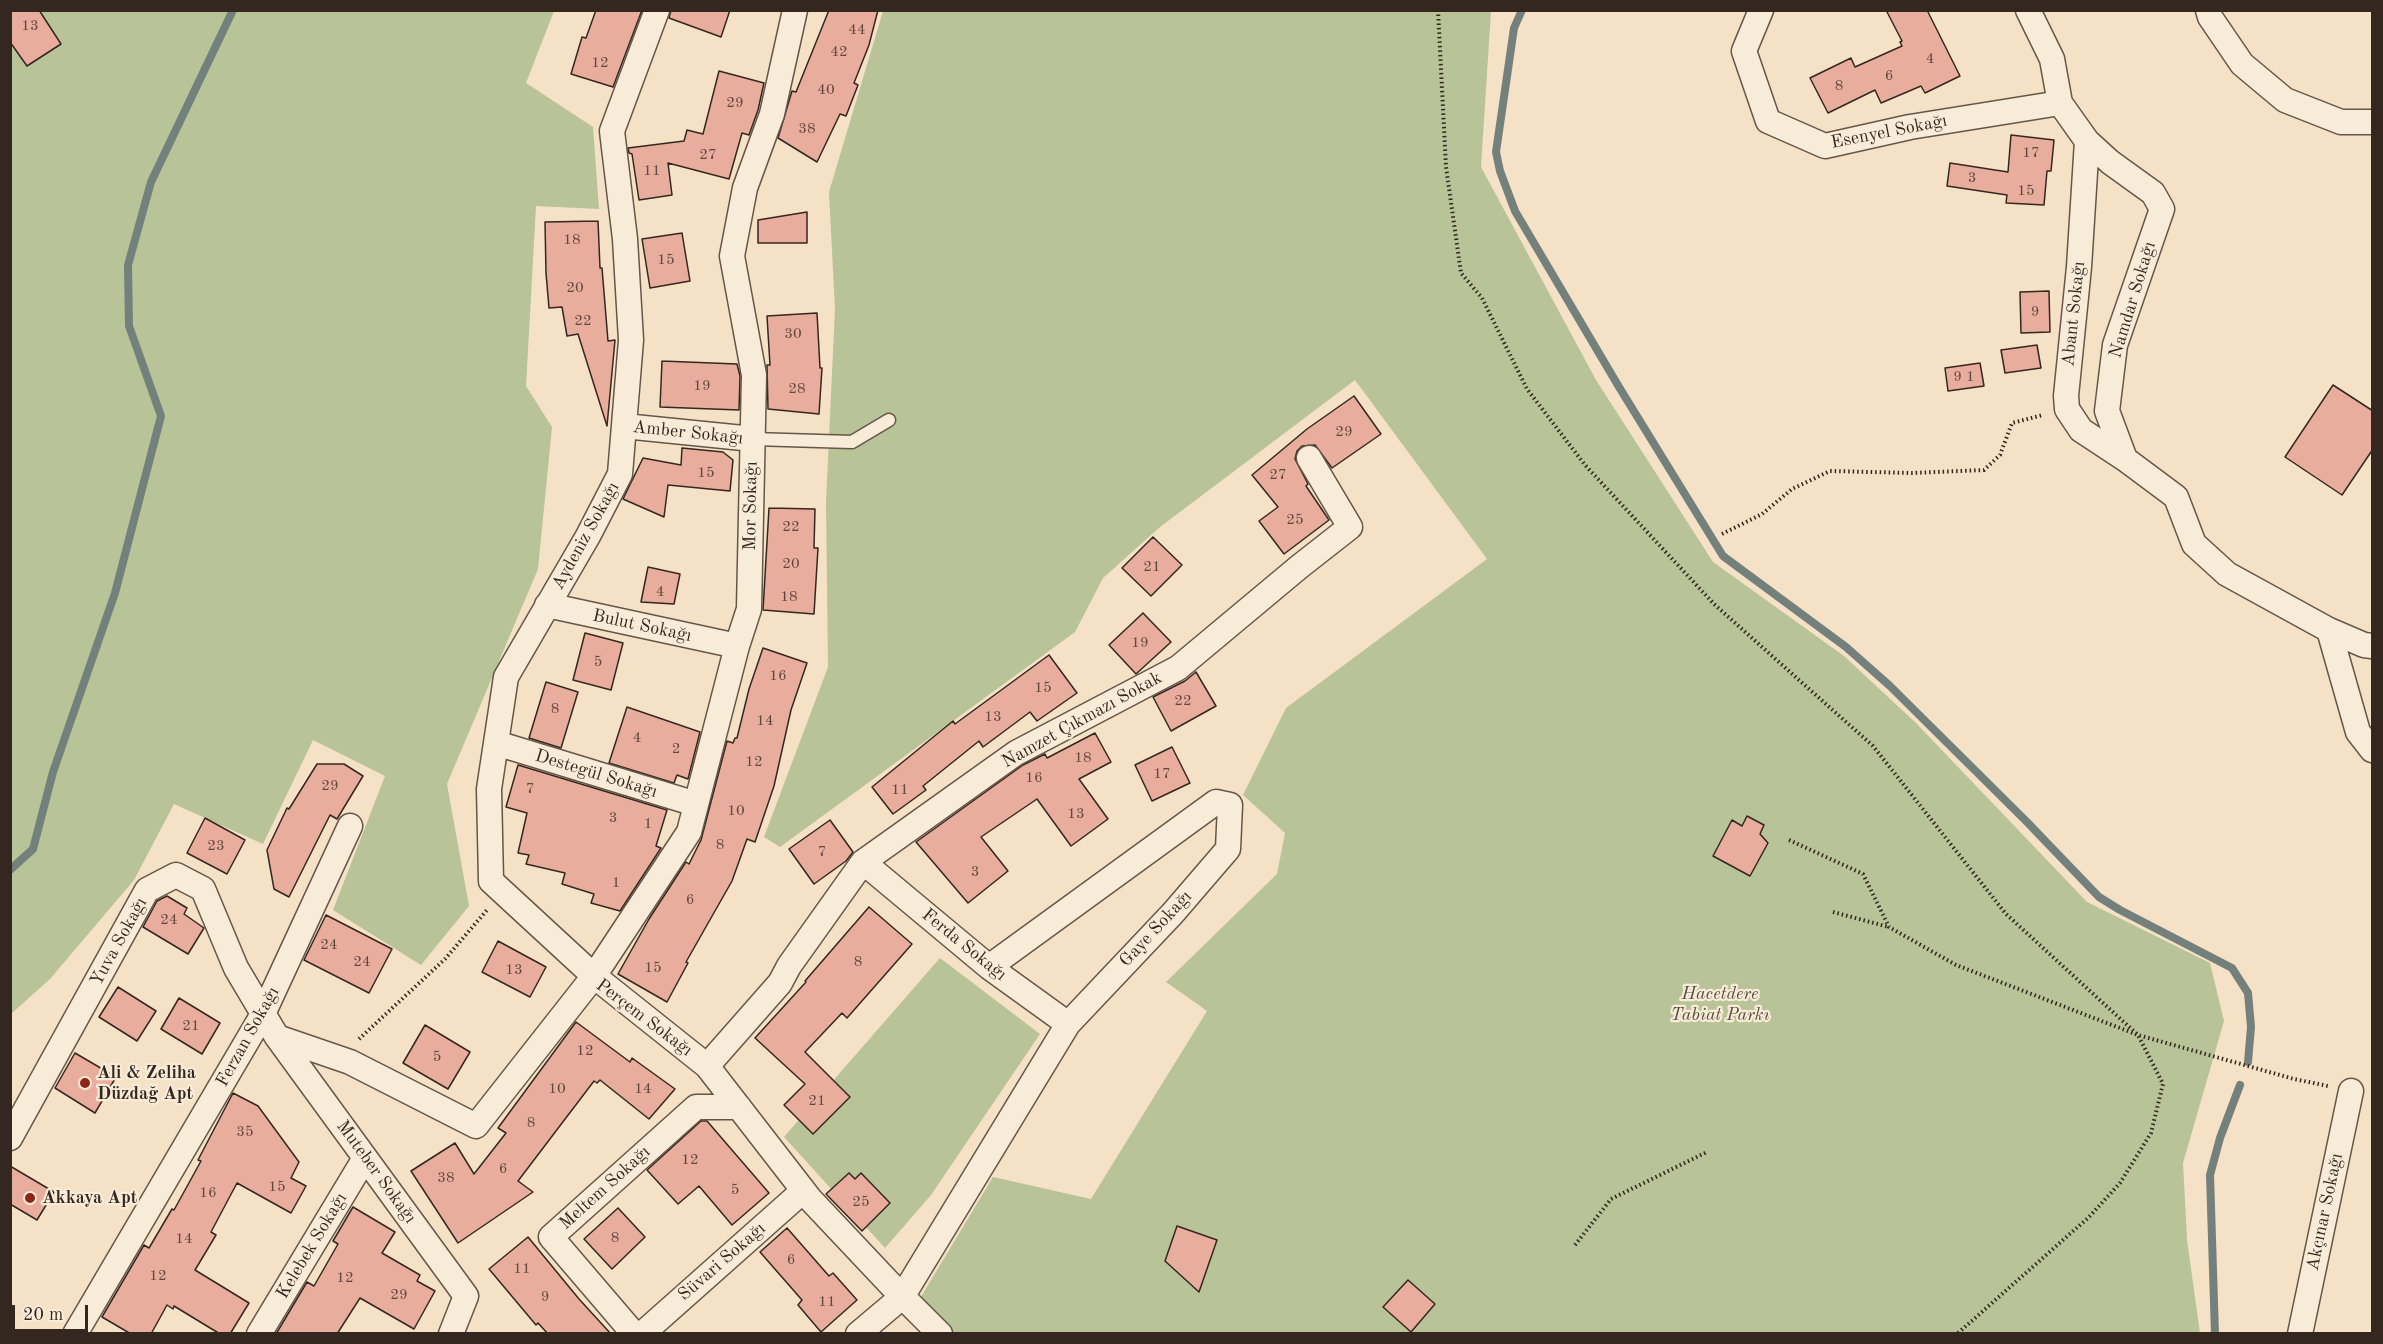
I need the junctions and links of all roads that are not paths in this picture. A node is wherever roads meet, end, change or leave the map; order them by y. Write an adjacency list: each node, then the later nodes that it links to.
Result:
1 (657, 10): 12 (street, Aydeniz Sokağı)
2 (795, 10): 13 (street, Mor Sokağı)
3 (1761, 10): 8 (street, Esenyel Sokağı)
4 (2028, 10): 7 (street, Namdar Sokağı)
5 (2049, 10): 7 (street)
6 (2208, 10): 9 (street)
7 (2041, 38): 8 (street, Namdar Sokağı)
8 (2060, 103): 10 (street, Namdar Sokağı)
9 (2373, 122)
10 (2087, 141): 15 (street, Abant Sokağı); 15 (street, Namdar Sokağı)
11 (889, 420): 13 (lane)
12 (624, 426): 13 (street, Amber Sokağı); 16 (street, Aydeniz Sokağı)
13 (753, 439): 18 (street, Mor Sokağı)
14 (1309, 458): 24 (street, Namzet Çıkmazı Sokak)
15 (2125, 459): 17 (street)
16 (547, 605): 18 (street, Bulut Sokağı); 20 (street, Aydeniz Sokağı)
17 (2329, 630): 19 (street); 21 (street)
18 (737, 646): 22 (street, Mor Sokağı)
19 (2373, 646)
20 (496, 743): 22 (street, Destegül Sokağı); 26 (street, Aydeniz Sokağı)
21 (2373, 750)
22 (696, 804): 26 (street, Mor Sokağı)
23 (350, 826): 27 (street, Ferzan Sokağı)
24 (863, 862): 25 (street, Ferda Sokağı); 30 (street, Namzet Çıkmazı Sokak)
25 (989, 967): 28 (street, Ferda Sokağı); 28 (street, Gaye Sokağı)
26 (594, 976): 29 (street, Perçem Sokağı); 30 (street, Perçem Sokağı)
27 (263, 1014): 29 (street, Muteber Sokağı); 33 (street, Yuva Sokağı); 37 (street, Ferzan Sokağı)
28 (1068, 1024): 36 (street, Gaye Sokağı)
29 (277, 1037): 34 (street, Muteber Sokağı)
30 (706, 1066): 32 (street, Perçem Sokağı)
31 (2351, 1091): 44 (street, Akçınar Sokağı)
32 (739, 1107): 35 (street, Perçem Sokağı); 40 (street, Meltem Sokağı)
33 (10, 1138)
34 (365, 1158): 38 (street, Kelebek Sokağı); 39 (street, Muteber Sokağı)
35 (803, 1191): 36 (street, Perçem Sokağı); 41 (street, Süvari Sokağı)
36 (903, 1297): 42 (street, Gaye Sokağı); 43 (street, Perçem Sokağı)
37 (75, 1334)
38 (259, 1334)
39 (451, 1334)
40 (634, 1334)
41 (642, 1334)
42 (858, 1334)
43 (940, 1334)
44 (2300, 1334)

